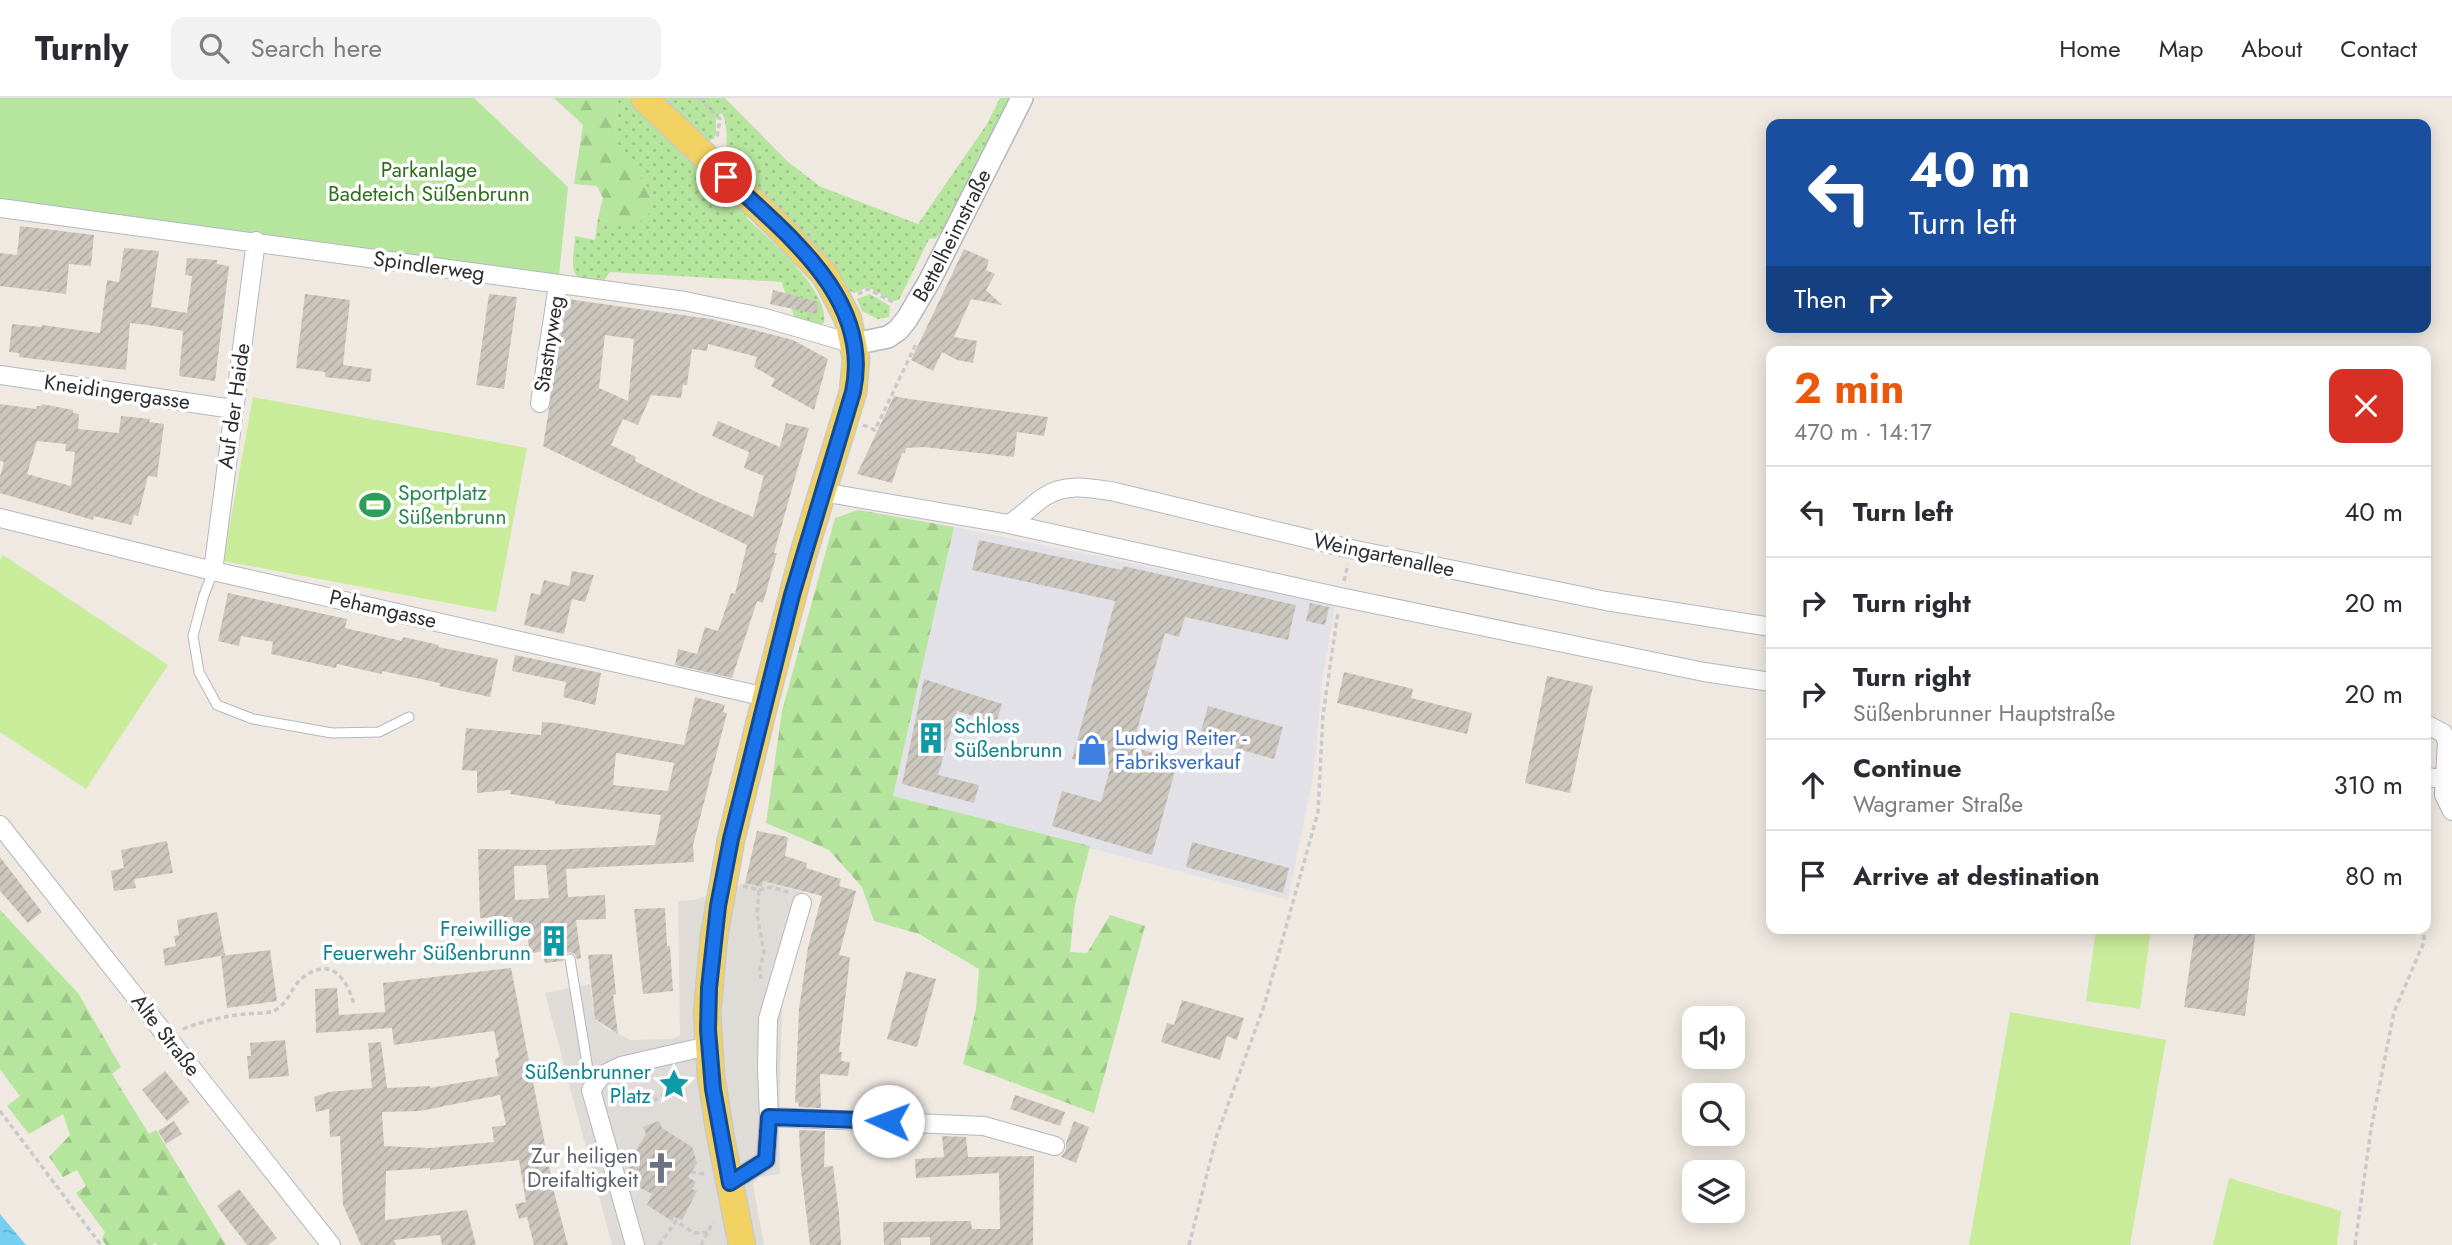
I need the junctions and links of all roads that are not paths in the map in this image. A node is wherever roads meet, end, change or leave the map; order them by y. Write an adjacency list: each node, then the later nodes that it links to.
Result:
1 (644, 98): 6 (main road)
2 (1022, 98): 6 (street, Bettelheimstraße)
3 (0, 208): 4 (street, Spindlerweg)
4 (256, 241): 5 (street, Spindlerweg); 9 (street, Auf der Haide)
5 (558, 285): 6 (street, Spindlerweg); 8 (street, Stastnyweg)
6 (855, 344): 10 (main road)
7 (0, 375): 9 (street, Kneidingergasse)
8 (540, 403)
9 (233, 409): 13 (street, Auf der Haide)
10 (822, 492): 12 (street); 16 (main road)
11 (0, 518): 13 (street, Pehamgasse)
12 (1009, 524): 14 (street, Weingartenallee); 15 (street)
13 (213, 571): 16 (street, Pehamgasse); 17 (lane)
14 (1766, 626)
15 (1766, 681)
16 (766, 697): 25 (main road)
17 (409, 718)
18 (2431, 727): 20 (street)
19 (2431, 778): 20 (street)
20 (2449, 780): 21 (street)
21 (2452, 811)
22 (0, 825): 30 (street, Alte Straße)
23 (803, 903): 27 (street)
24 (570, 959): 26 (lane)
25 (708, 1046): 26 (street); 29 (main road)
26 (591, 1090): 31 (street)
27 (769, 1117): 28 (street); 29 (street)
28 (1055, 1146)
29 (720, 1179): 32 (main road)
30 (331, 1245)
31 (635, 1245)
32 (742, 1245)

